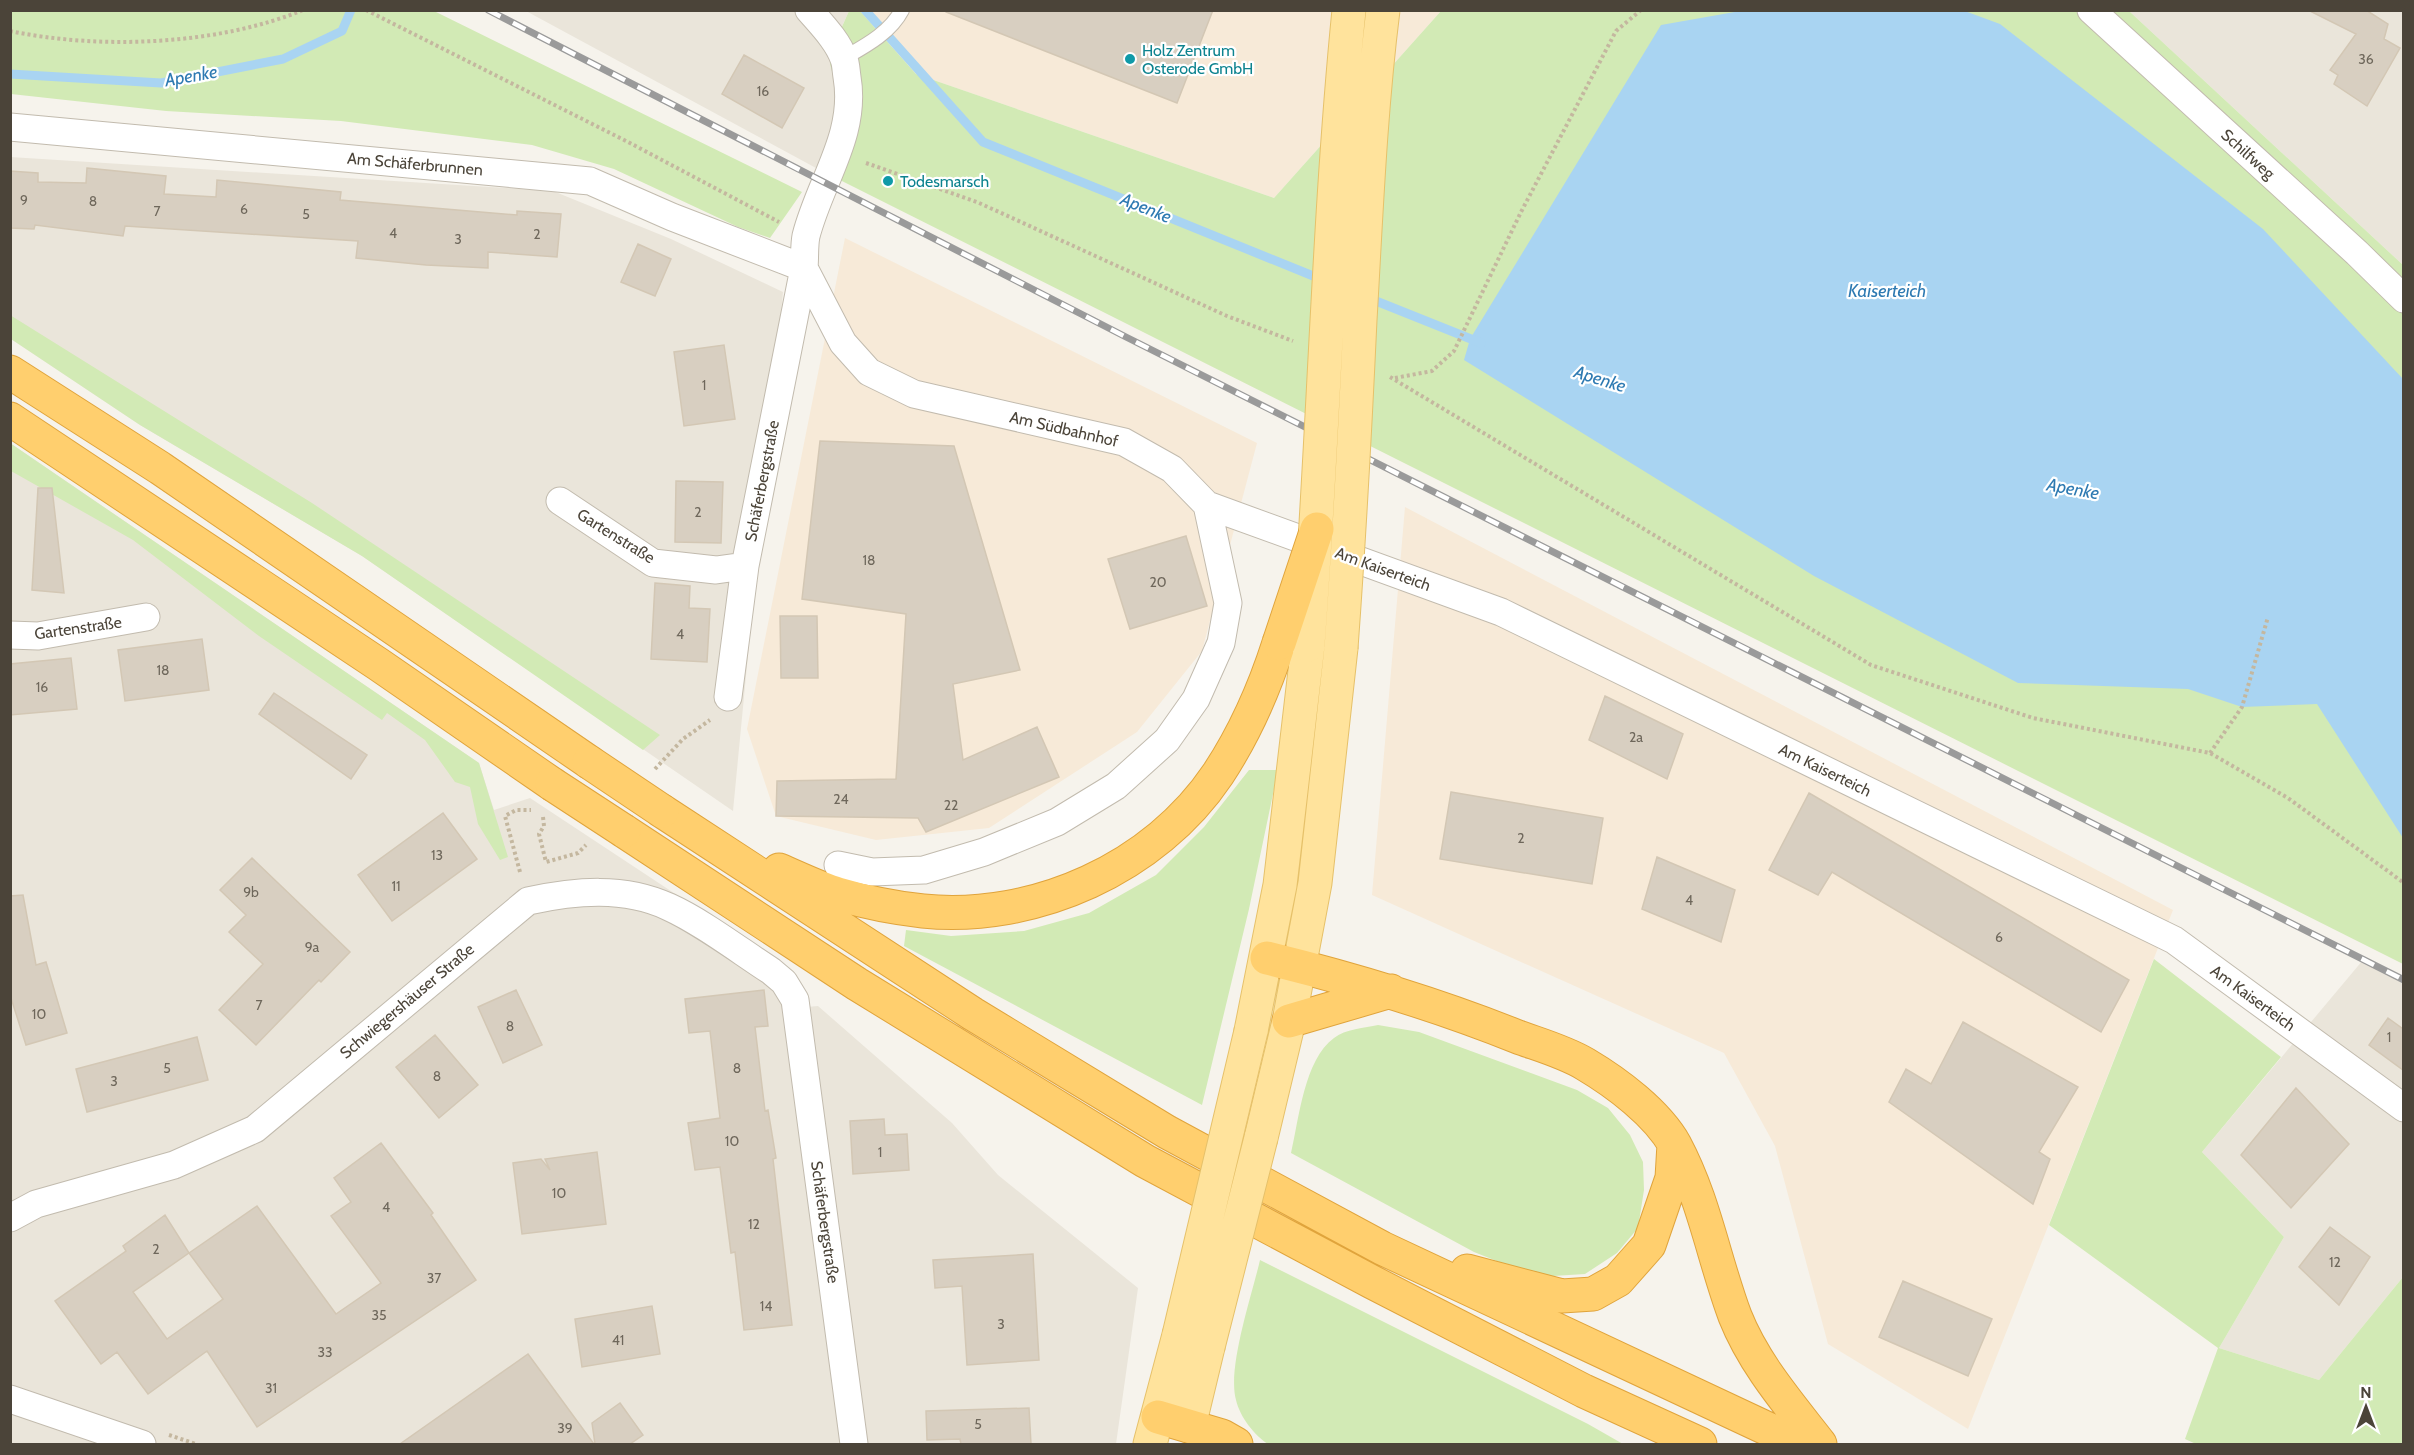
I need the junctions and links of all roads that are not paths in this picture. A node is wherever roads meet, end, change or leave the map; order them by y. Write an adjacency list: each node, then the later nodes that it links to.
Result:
1 (809, 10): 6 (street)
2 (1349, 10): 14 (main road, bridge)
3 (1383, 10): 23 (main road, bridge)
4 (2091, 10): 9 (street, Schilfweg)
5 (899, 16): 6 (lane)
6 (844, 58): 8 (street)
7 (10, 126): 8 (street, Am Schäferbrunnen)
8 (804, 268): 13 (street, Am Südbahnhof); 15 (street, Schäferbergstraße)
9 (2403, 299)
10 (10, 372): 20 (highway, bridge)
11 (10, 419): 32 (highway, bridge)
12 (560, 501): 15 (street, Gartenstraße)
13 (1207, 505): 21 (street); 27 (street, Am Kaiserteich)
14 (1317, 529): 18 (highway, bridge)
15 (745, 566): 19 (street, Schäferbergstraße)
16 (146, 617): 17 (street, Gartenstraße)
17 (10, 634)
18 (1293, 644): 20 (highway); 22 (main road)
19 (728, 697)
20 (705, 840): 30 (highway)
21 (838, 865)
22 (1267, 958): 23 (highway); 31 (main road, bridge)
23 (1299, 966): 24 (highway); 26 (main road)
24 (1391, 991): 26 (highway); 28 (highway)
25 (795, 1000): 29 (street, Schwiegershäuser Straße); 37 (street, Schäferbergstraße)
26 (1286, 1034): 31 (main road, bridge)
27 (2403, 1108)
28 (1674, 1144): 30 (highway); 42 (highway)
29 (10, 1218)
30 (1382, 1248): 41 (highway)
31 (1193, 1341): 34 (main road); 35 (main road)
32 (1584, 1391): 39 (highway); 40 (highway)
33 (10, 1399): 36 (street)
34 (1189, 1426): 35 (highway); 38 (highway)
35 (1154, 1431)
36 (142, 1444)
37 (854, 1444)
38 (1236, 1444)
39 (1650, 1444)
40 (1700, 1444)
41 (1800, 1444)
42 (1820, 1444)

